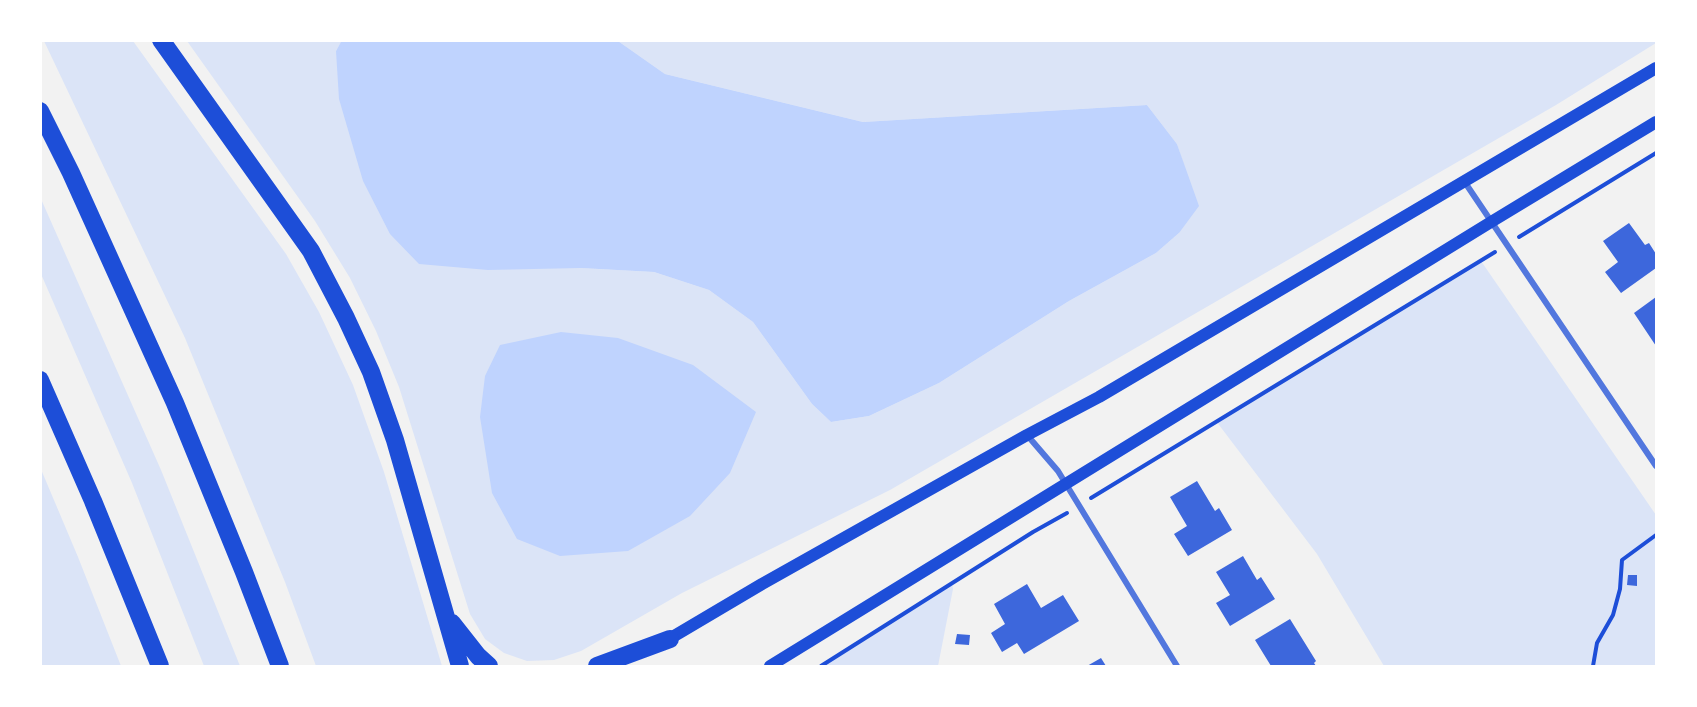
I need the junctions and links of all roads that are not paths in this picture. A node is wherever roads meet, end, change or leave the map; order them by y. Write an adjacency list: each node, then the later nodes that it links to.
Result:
1 (161, 40): 11 (highway)
2 (1656, 68): 5 (main road)
3 (40, 111): 14 (highway)
4 (1656, 122): 6 (main road)
5 (1464, 180): 6 (street); 8 (main road)
6 (1491, 222): 9 (street); 10 (main road)
7 (40, 380): 13 (highway)
8 (1027, 435): 10 (street); 12 (main road)
9 (1656, 466)
10 (1066, 484): 19 (main road); 20 (street)
11 (445, 614): 15 (highway); 16 (highway)
12 (670, 639): 17 (highway); 18 (main road)
13 (159, 666)
14 (280, 666)
15 (460, 666)
16 (489, 666)
17 (597, 666)
18 (624, 666)
19 (770, 666)
20 (1177, 666)

